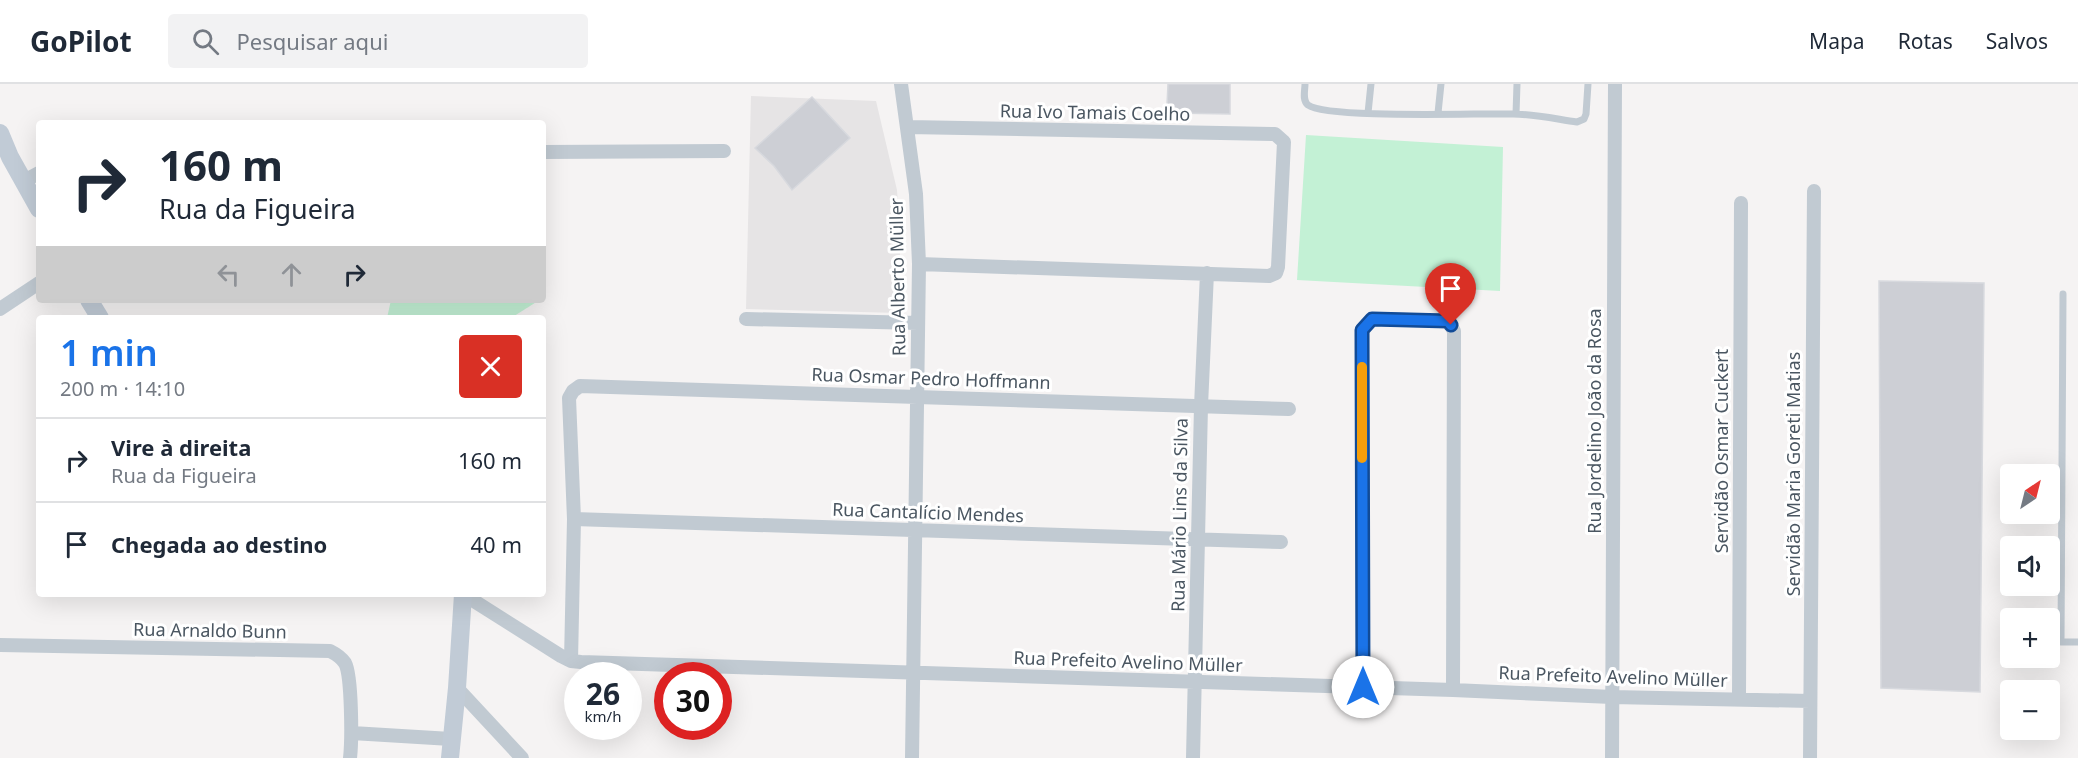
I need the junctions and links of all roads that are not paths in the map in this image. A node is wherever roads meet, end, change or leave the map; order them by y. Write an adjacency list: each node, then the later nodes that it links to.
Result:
1 (901, 84): 11 (street, Rua Alberto Müller)
2 (1305, 84): 8 (lane)
3 (1371, 84): 8 (lane)
4 (1441, 84): 9 (lane)
5 (1517, 84): 10 (lane)
6 (1588, 84): 10 (lane)
7 (1615, 84): 43 (street, Rua Jordelino João da Rosa)
8 (1368, 113): 9 (lane)
9 (1438, 113): 10 (lane)
10 (1516, 114)
11 (908, 127): 19 (street, Rua Alberto Müller); 20 (street, Rua Ivo Tamais Coelho)
12 (0, 133): 15 (main road)
13 (724, 151): 14 (street)
14 (546, 152)
15 (32, 177): 17 (main road)
16 (1814, 191): 45 (street, Servidão Maria Goreti Matias)
17 (36, 195)
18 (1741, 203): 44 (street, Servidão Osmar Cuckert)
19 (919, 264): 20 (street); 25 (street, Rua Alberto Müller)
20 (1207, 273): 27 (street, Rua Mário Lins da Silva)
21 (36, 285): 23 (street)
22 (2063, 294): 35 (lane)
23 (0, 309)
24 (746, 319): 25 (street)
25 (918, 323): 26 (street, Rua Alberto Müller)
26 (917, 397): 27 (street, Rua Osmar Pedro Hoffmann); 29 (street, Rua Osmar Pedro Hoffmann); 30 (street, Rua Alberto Müller)
27 (1201, 406): 28 (street, Rua Osmar Pedro Hoffmann); 31 (street, Rua Mário Lins da Silva)
28 (1289, 409)
29 (574, 519): 30 (street, Rua Cantalício Mendes); 37 (street)
30 (916, 530): 31 (street, Rua Cantalício Mendes); 38 (street, Rua Alberto Müller)
31 (1197, 540): 32 (street, Rua Cantalício Mendes); 39 (street, Rua Mário Lins da Silva)
32 (1281, 542)
33 (463, 597): 41 (main road)
34 (468, 597): 37 (street, Rua Prefeito Avelino Müller)
35 (2078, 642)
36 (0, 645): 46 (street, Rua Arnaldo Bunn)
37 (571, 661): 38 (street, Rua Prefeito Avelino Müller)
38 (914, 673): 39 (street, Rua Prefeito Avelino Müller); 51 (street, Rua Alberto Müller)
39 (1194, 682): 40 (street, Rua Prefeito Avelino Müller); 52 (street, Rua Mário Lins da Silva)
40 (1363, 687): 42 (street, Rua Prefeito Avelino Müller); 42 (street)
41 (457, 688): 47 (main road); 50 (street)
42 (1453, 690): 43 (street, Rua Prefeito Avelino Müller)
43 (1612, 697): 44 (street, Rua Prefeito Avelino Müller); 53 (street, Rua Jordelino João da Rosa)
44 (1739, 699): 45 (street, Rua Prefeito Avelino Müller)
45 (1810, 701): 54 (street, Servidão Maria Goreti Matias)
46 (352, 733): 47 (street); 48 (street, Rua Arnaldo Bunn)
47 (451, 740): 49 (main road)
48 (350, 758)
49 (450, 758)
50 (522, 758)
51 (912, 758)
52 (1192, 758)
53 (1612, 758)
54 (1810, 758)

